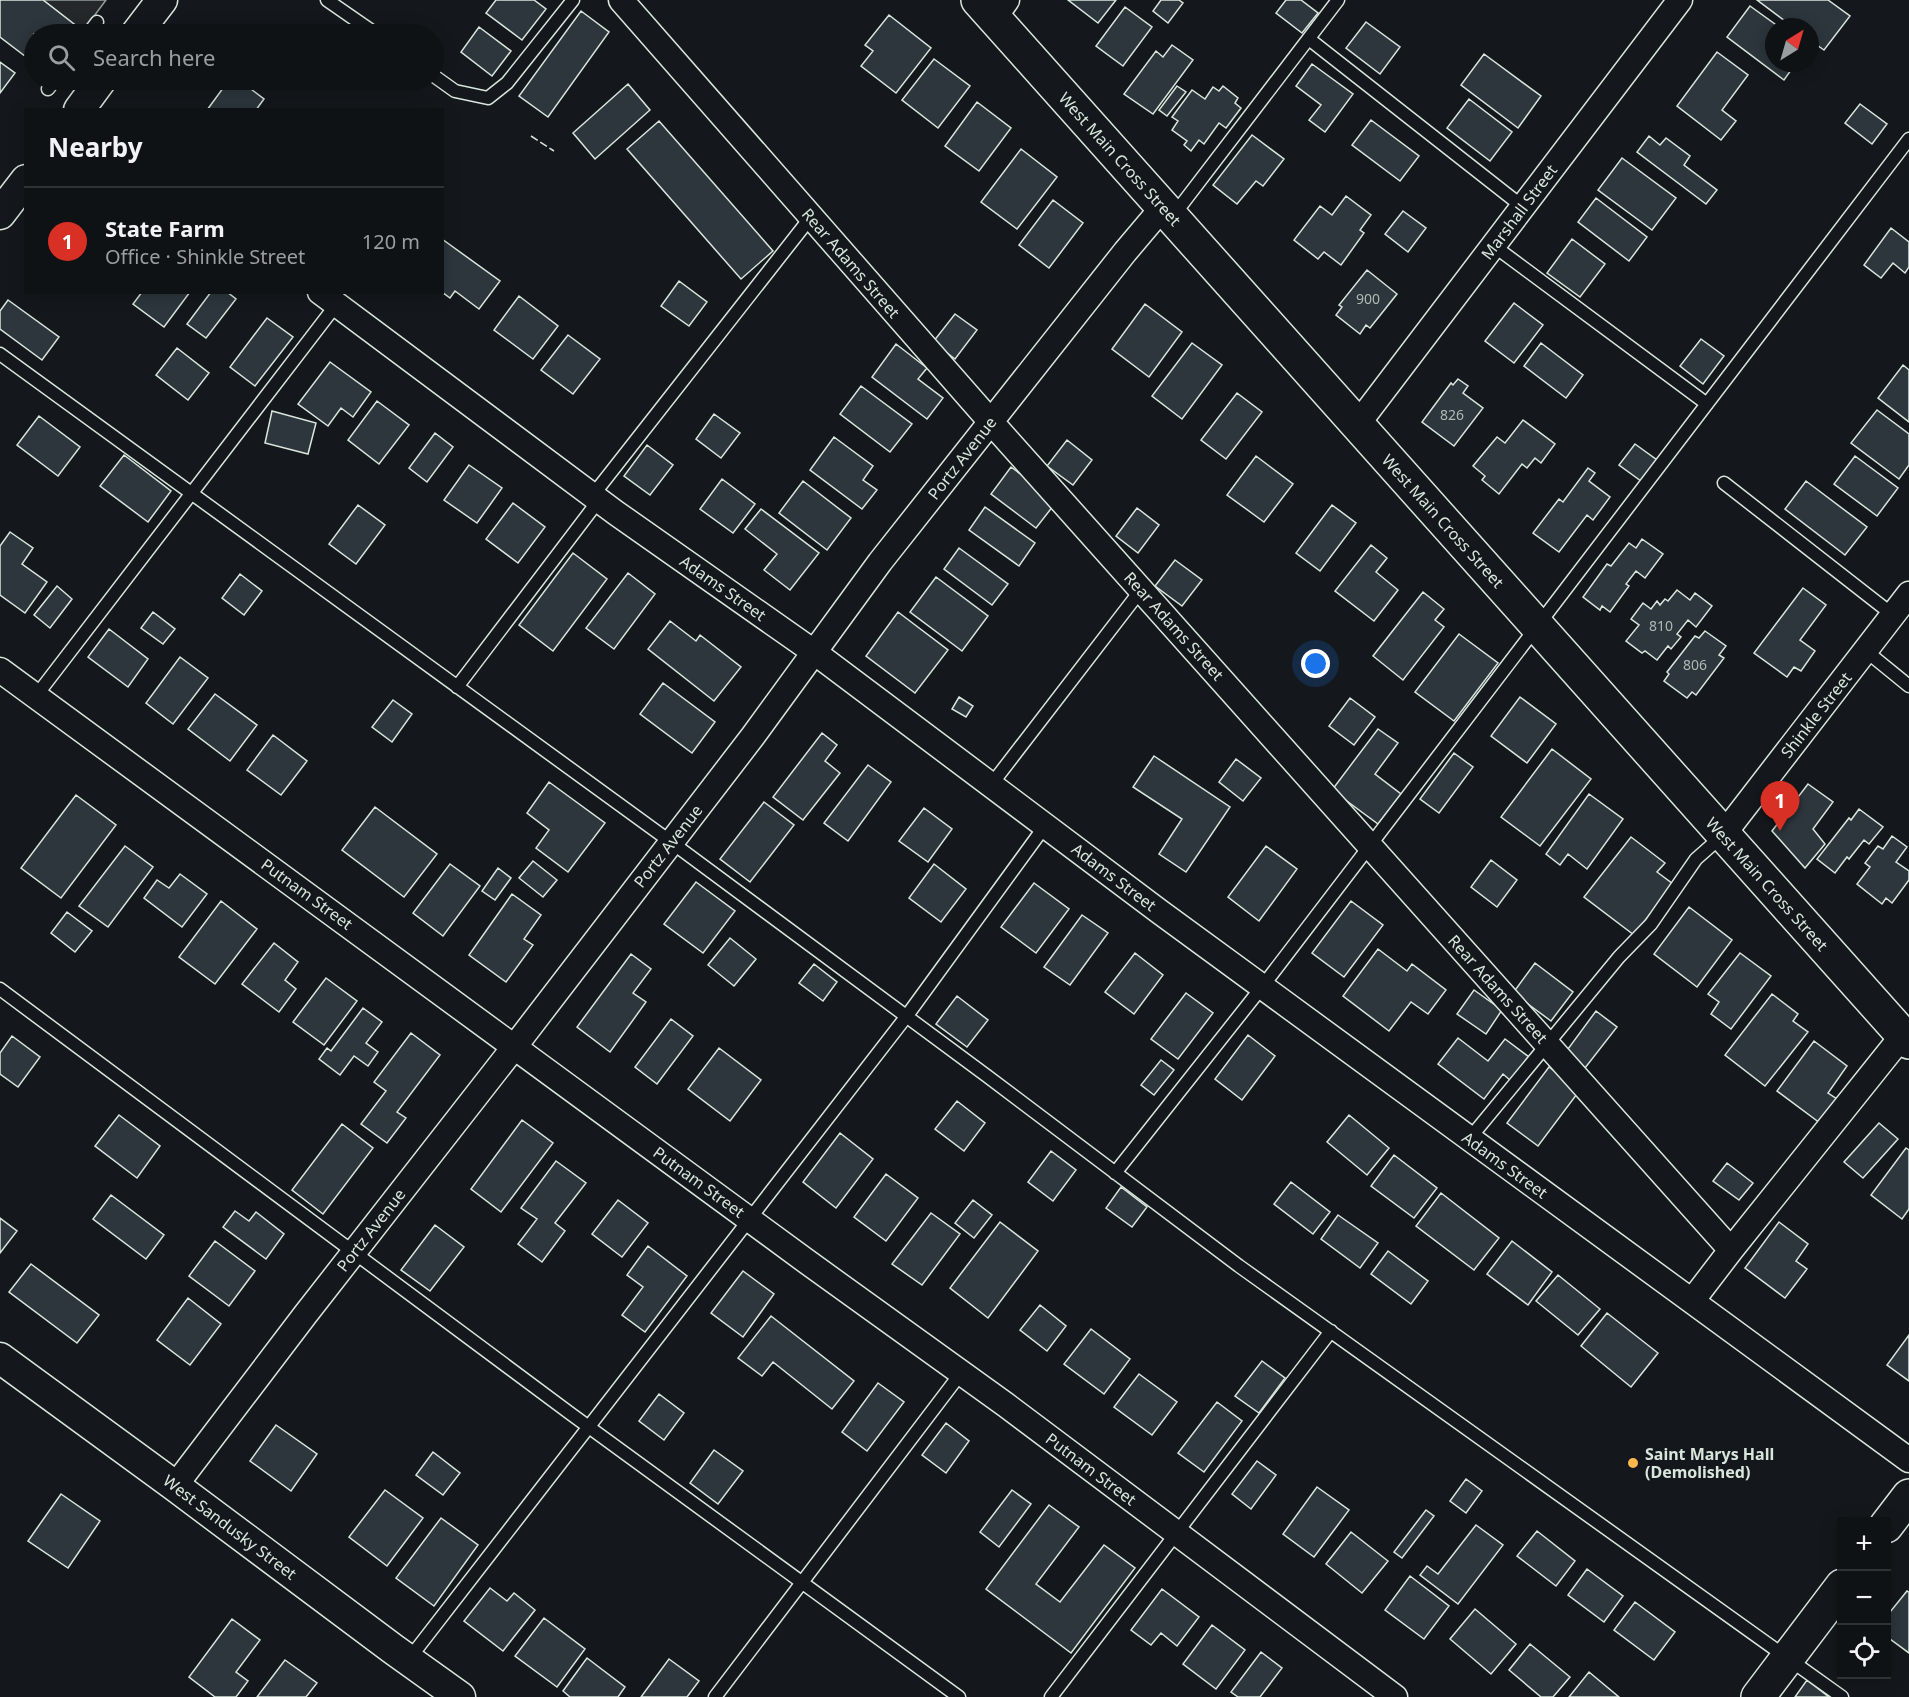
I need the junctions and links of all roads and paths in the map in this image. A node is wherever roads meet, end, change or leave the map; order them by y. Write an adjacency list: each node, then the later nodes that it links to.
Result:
1 (162, 0): 8 (street)
2 (327, 0): 9 (lane)
3 (573, 0): 11 (lane)
4 (621, 0): 19 (street, Rear Adams Street)
5 (1680, 0): 16 (street, Marshall Street)
6 (1335, 1): 10 (lane)
7 (993, 6): 17 (main road, West Main Cross Street)
8 (144, 24)
9 (362, 24)
10 (1309, 39): 16 (lane); 17 (lane)
11 (444, 83)
12 (94, 90): 13 (street)
13 (80, 108)
14 (1909, 139): 23 (lane)
15 (24, 183): 18 (street)
16 (1523, 207): 20 (street, Marshall Street)
17 (1167, 212): 24 (street, Portz Avenue); 25 (main road, West Main Cross Street)
18 (0, 214)
19 (811, 217): 24 (street, Rear Adams Street); 28 (lane)
20 (1494, 246): 23 (lane); 25 (street, Marshall Street)
21 (328, 299): 27 (lane); 28 (street, Adams Street)
22 (0, 354): 27 (lane)
23 (1707, 404): 32 (lane)
24 (991, 422): 29 (street, Rear Adams Street); 34 (street, Portz Avenue)
25 (1357, 425): 32 (main road, West Main Cross Street)
26 (1724, 483): 31 (lane)
27 (190, 492): 37 (lane); 38 (lane)
28 (596, 498): 34 (street, Adams Street); 37 (lane)
29 (1141, 590): 39 (lane); 43 (street, Rear Adams Street)
30 (1909, 594): 31 (street, Shinkle Street)
31 (1893, 615): 33 (street, Shinkle Street)
32 (1538, 627): 41 (main road, West Main Cross Street); 43 (lane)
33 (1866, 651): 36 (lane); 41 (street, Shinkle Street)
34 (814, 652): 39 (street, Adams Street); 42 (street, Portz Avenue)
35 (0, 670): 38 (street, Putnam Street)
36 (1909, 686)
37 (458, 687): 42 (lane)
38 (36, 696): 49 (street, Putnam Street)
39 (992, 786): 40 (street, Adams Street)
40 (1045, 826): 44 (street, Adams Street); 46 (lane)
41 (1724, 835): 47 (main road, West Main Cross Street); 48 (lane)
42 (671, 842): 46 (lane); 49 (street, Portz Avenue)
43 (1369, 845): 44 (lane); 48 (street, Rear Adams Street)
44 (1262, 987): 50 (street, Adams Street); 51 (lane)
45 (0, 989): 54 (lane)
46 (906, 1017): 51 (lane); 52 (lane)
47 (1906, 1039): 53 (street)
48 (1546, 1043): 50 (lane); 53 (street, Rear Adams Street)
49 (515, 1046): 52 (street, Putnam Street); 54 (street, Portz Avenue)
50 (1470, 1138): 55 (street, Adams Street)
51 (1115, 1173): 56 (lane)
52 (748, 1218): 58 (street, Putnam Street); 59 (lane)
53 (1731, 1250): 55 (street)
54 (354, 1251): 59 (lane); 61 (street, Portz Avenue)
55 (1692, 1301): 60 (street, Adams Street)
56 (1330, 1331): 64 (lane); 67 (lane)
57 (0, 1358): 61 (street, West Sandusky Street)
58 (961, 1373): 64 (street, Putnam Street); 65 (lane)
59 (589, 1427): 65 (lane); 68 (lane)
60 (1909, 1460)
61 (175, 1486): 68 (street, West Sandusky Street)
62 (1909, 1496): 63 (main road)
63 (1891, 1521)
64 (1176, 1532): 69 (street, Putnam Street); 73 (lane)
65 (802, 1582): 71 (lane); 72 (lane)
66 (1837, 1593): 67 (main road)
67 (1788, 1657): 74 (main road); 75 (lane)
68 (408, 1660): 70 (street, West Sandusky Street)
69 (1393, 1696)
70 (460, 1697)
71 (715, 1697)
72 (959, 1697)
73 (1051, 1697)
74 (1758, 1697)
75 (1842, 1697)

